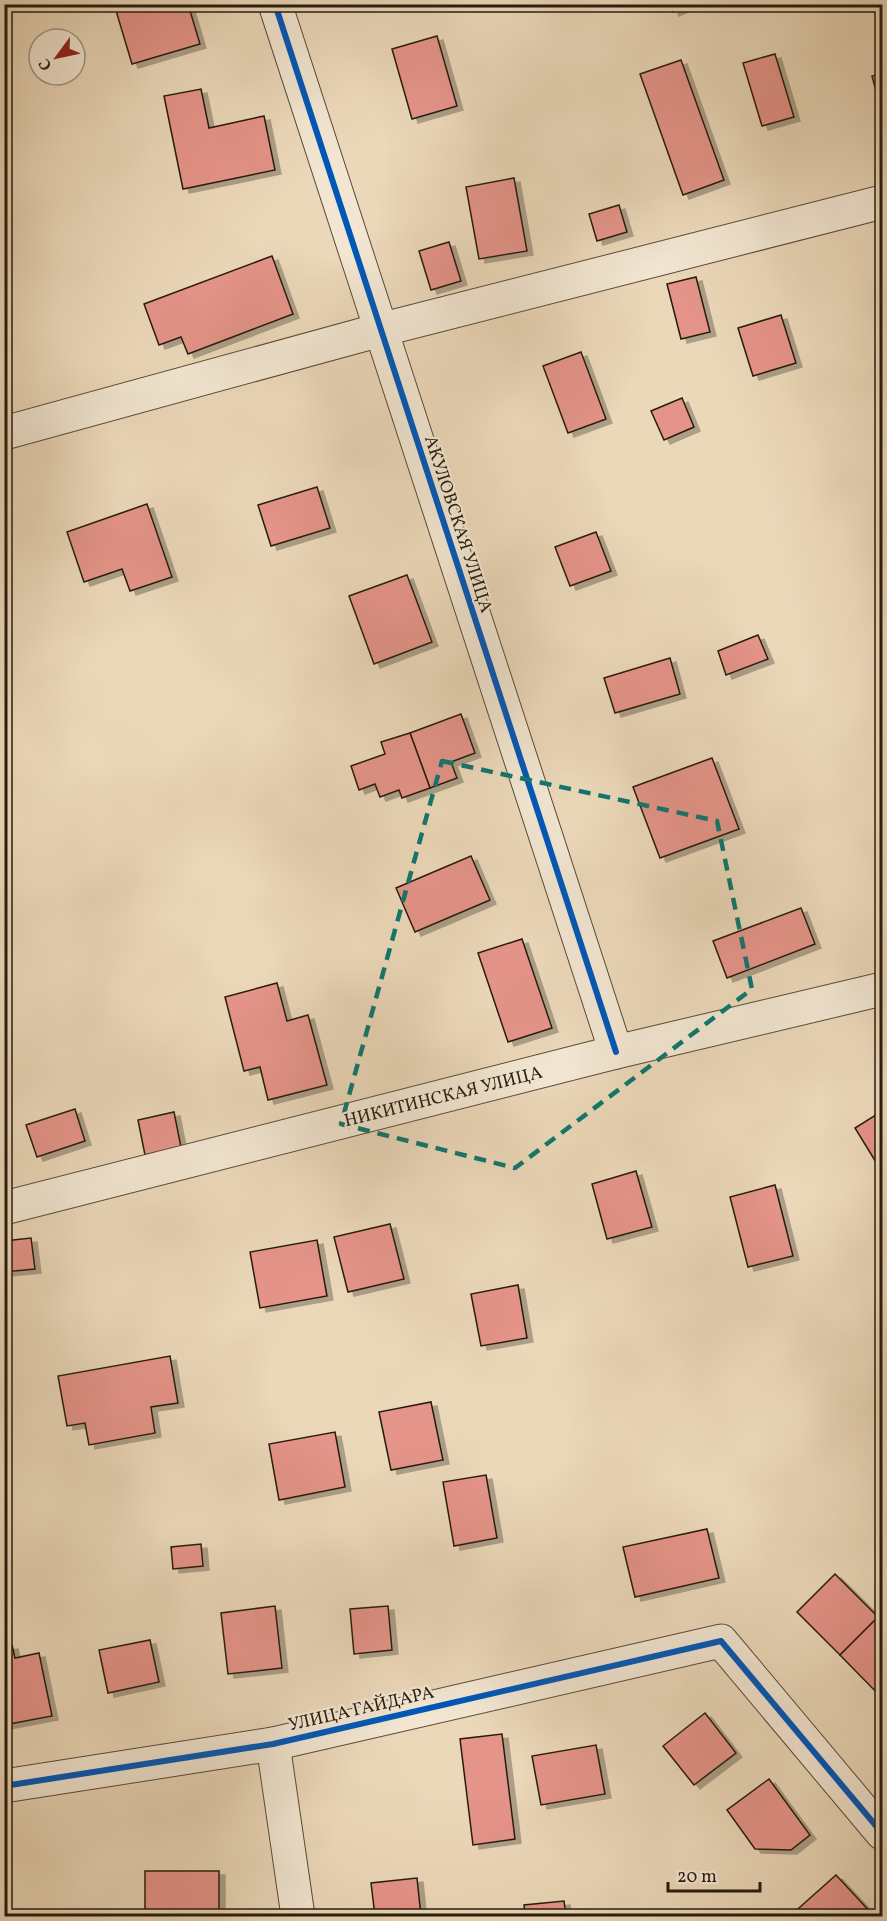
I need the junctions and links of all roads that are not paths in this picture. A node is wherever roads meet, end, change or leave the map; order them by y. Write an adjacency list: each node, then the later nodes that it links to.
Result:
1 (275, 4): 3 (street, АКУЛОВСКАЯ УЛИЦА)
2 (882, 202): 3 (street)
3 (380, 330): 4 (street); 6 (street, АКУЛОВСКАЯ УЛИЦА)
4 (4, 434)
5 (882, 989): 6 (street, НИКИТИНСКАЯ УЛИЦА)
6 (616, 1052): 7 (street, НИКИТИНСКАЯ УЛИЦА)
7 (4, 1208)
8 (273, 1744): 9 (street, УЛИЦА ГАЙДАРА); 10 (street, УЛИЦА ГАЙДАРА); 11 (street)
9 (4, 1786)
10 (882, 1833)
11 (298, 1917)

